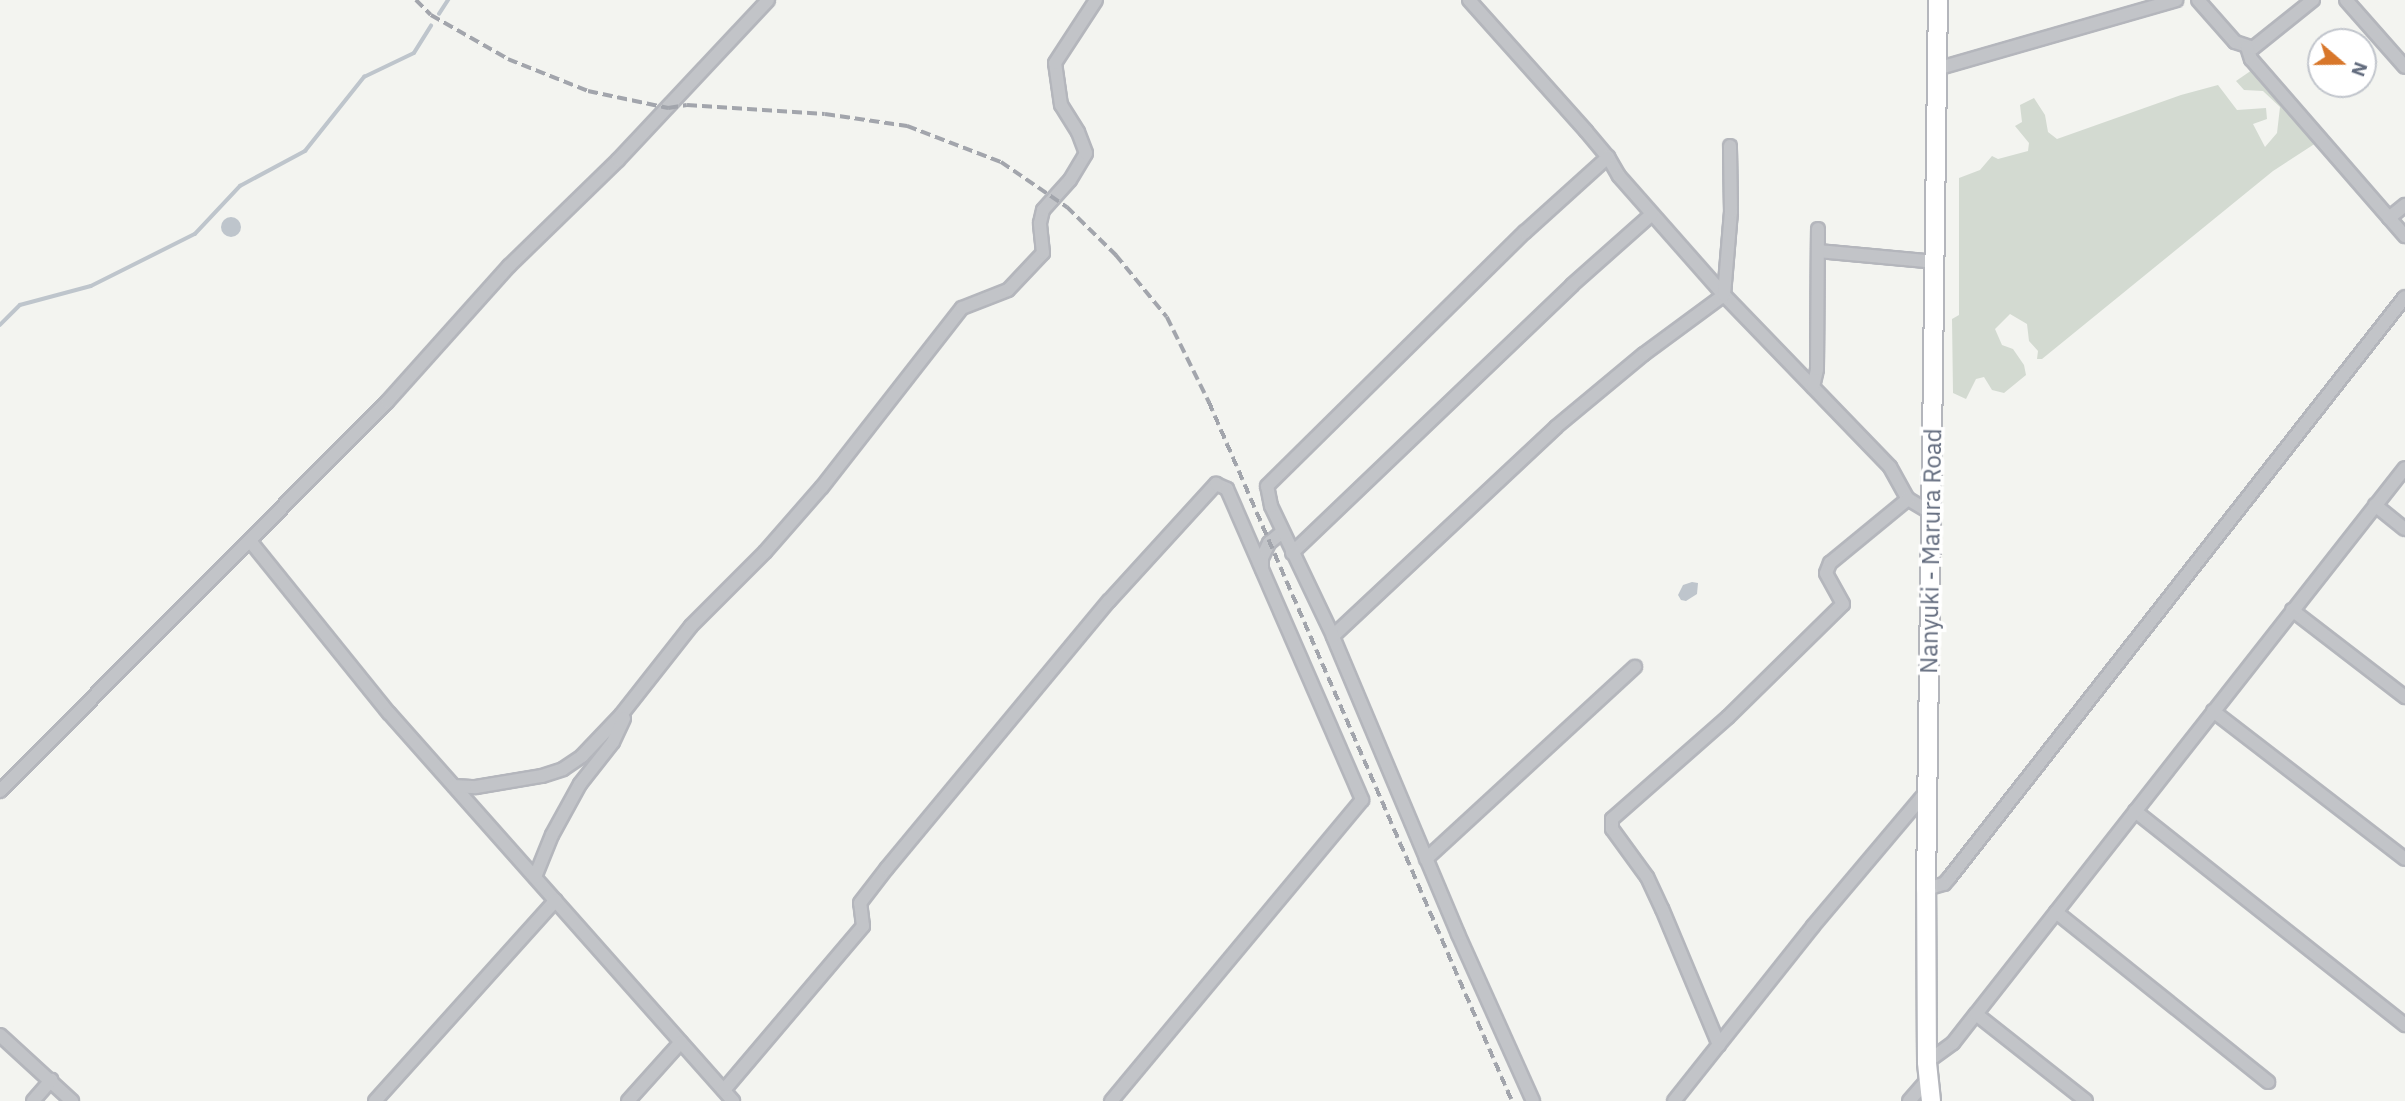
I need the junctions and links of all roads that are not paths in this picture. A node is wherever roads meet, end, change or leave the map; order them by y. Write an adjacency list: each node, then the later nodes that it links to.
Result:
1 (768, 0): 30 (street)
2 (1096, 0): 37 (street)
3 (1469, 0): 13 (street)
4 (1938, 0): 11 (street, Nanyuki - Marura Road)
5 (2176, 0): 11 (street)
6 (2198, 0): 9 (street)
7 (2313, 0): 9 (street)
8 (2346, 0): 10 (street)
9 (2247, 47): 16 (street)
10 (2405, 67)
11 (1936, 69): 20 (street, Nanyuki - Marura Road)
12 (1730, 146): 21 (street)
13 (1608, 157): 15 (street); 29 (street)
14 (2405, 205): 16 (street)
15 (1652, 215): 21 (street); 31 (street)
16 (2389, 218): 18 (street)
17 (1818, 229): 19 (street)
18 (2405, 236)
19 (1818, 251): 20 (street); 23 (street)
20 (1936, 262): 27 (street, Nanyuki - Marura Road)
21 (1724, 295): 23 (street); 34 (street)
22 (2405, 297): 46 (street)
23 (1813, 387): 25 (street)
24 (2405, 468): 26 (street)
25 (1908, 499): 27 (street); 53 (street)
26 (2375, 505): 28 (street); 33 (street)
27 (1930, 512): 40 (street, Nanyuki - Marura Road)
28 (2405, 529)
29 (1282, 531): 31 (street); 32 (street)
30 (250, 541): 39 (street); 41 (street)
31 (1292, 553): 34 (street)
32 (1262, 573): 57 (street); 63 (street)
33 (2292, 610): 36 (street); 38 (street)
34 (1333, 636): 43 (street)
35 (1635, 667): 43 (street)
36 (2405, 697)
37 (631, 701): 39 (street); 45 (street)
38 (2214, 711): 42 (street); 44 (street)
39 (454, 786): 45 (street)
40 (1928, 790): 46 (street, Nanyuki - Marura Road); 53 (street)
41 (0, 791)
42 (2135, 811): 48 (street); 50 (street)
43 (1426, 859): 64 (street)
44 (2405, 859)
45 (535, 877): 47 (street)
46 (1926, 889): 54 (street, Nanyuki - Marura Road)
47 (556, 901): 52 (street); 60 (street)
48 (2056, 912): 49 (street); 56 (street)
49 (1976, 1014): 54 (street); 68 (street)
50 (2405, 1025)
51 (0, 1035): 55 (street)
52 (681, 1042): 57 (street); 61 (street)
53 (1719, 1045): 65 (street)
54 (1928, 1070): 66 (street); 67 (street, Nanyuki - Marura Road)
55 (51, 1080): 58 (street); 59 (street)
56 (2268, 1082)
57 (724, 1090): 62 (street)
58 (33, 1101)
59 (72, 1101)
60 (375, 1101)
61 (628, 1101)
62 (733, 1101)
63 (1111, 1101)
64 (1534, 1101)
65 (1674, 1101)
66 (1909, 1101)
67 (1931, 1101)
68 (2086, 1101)

